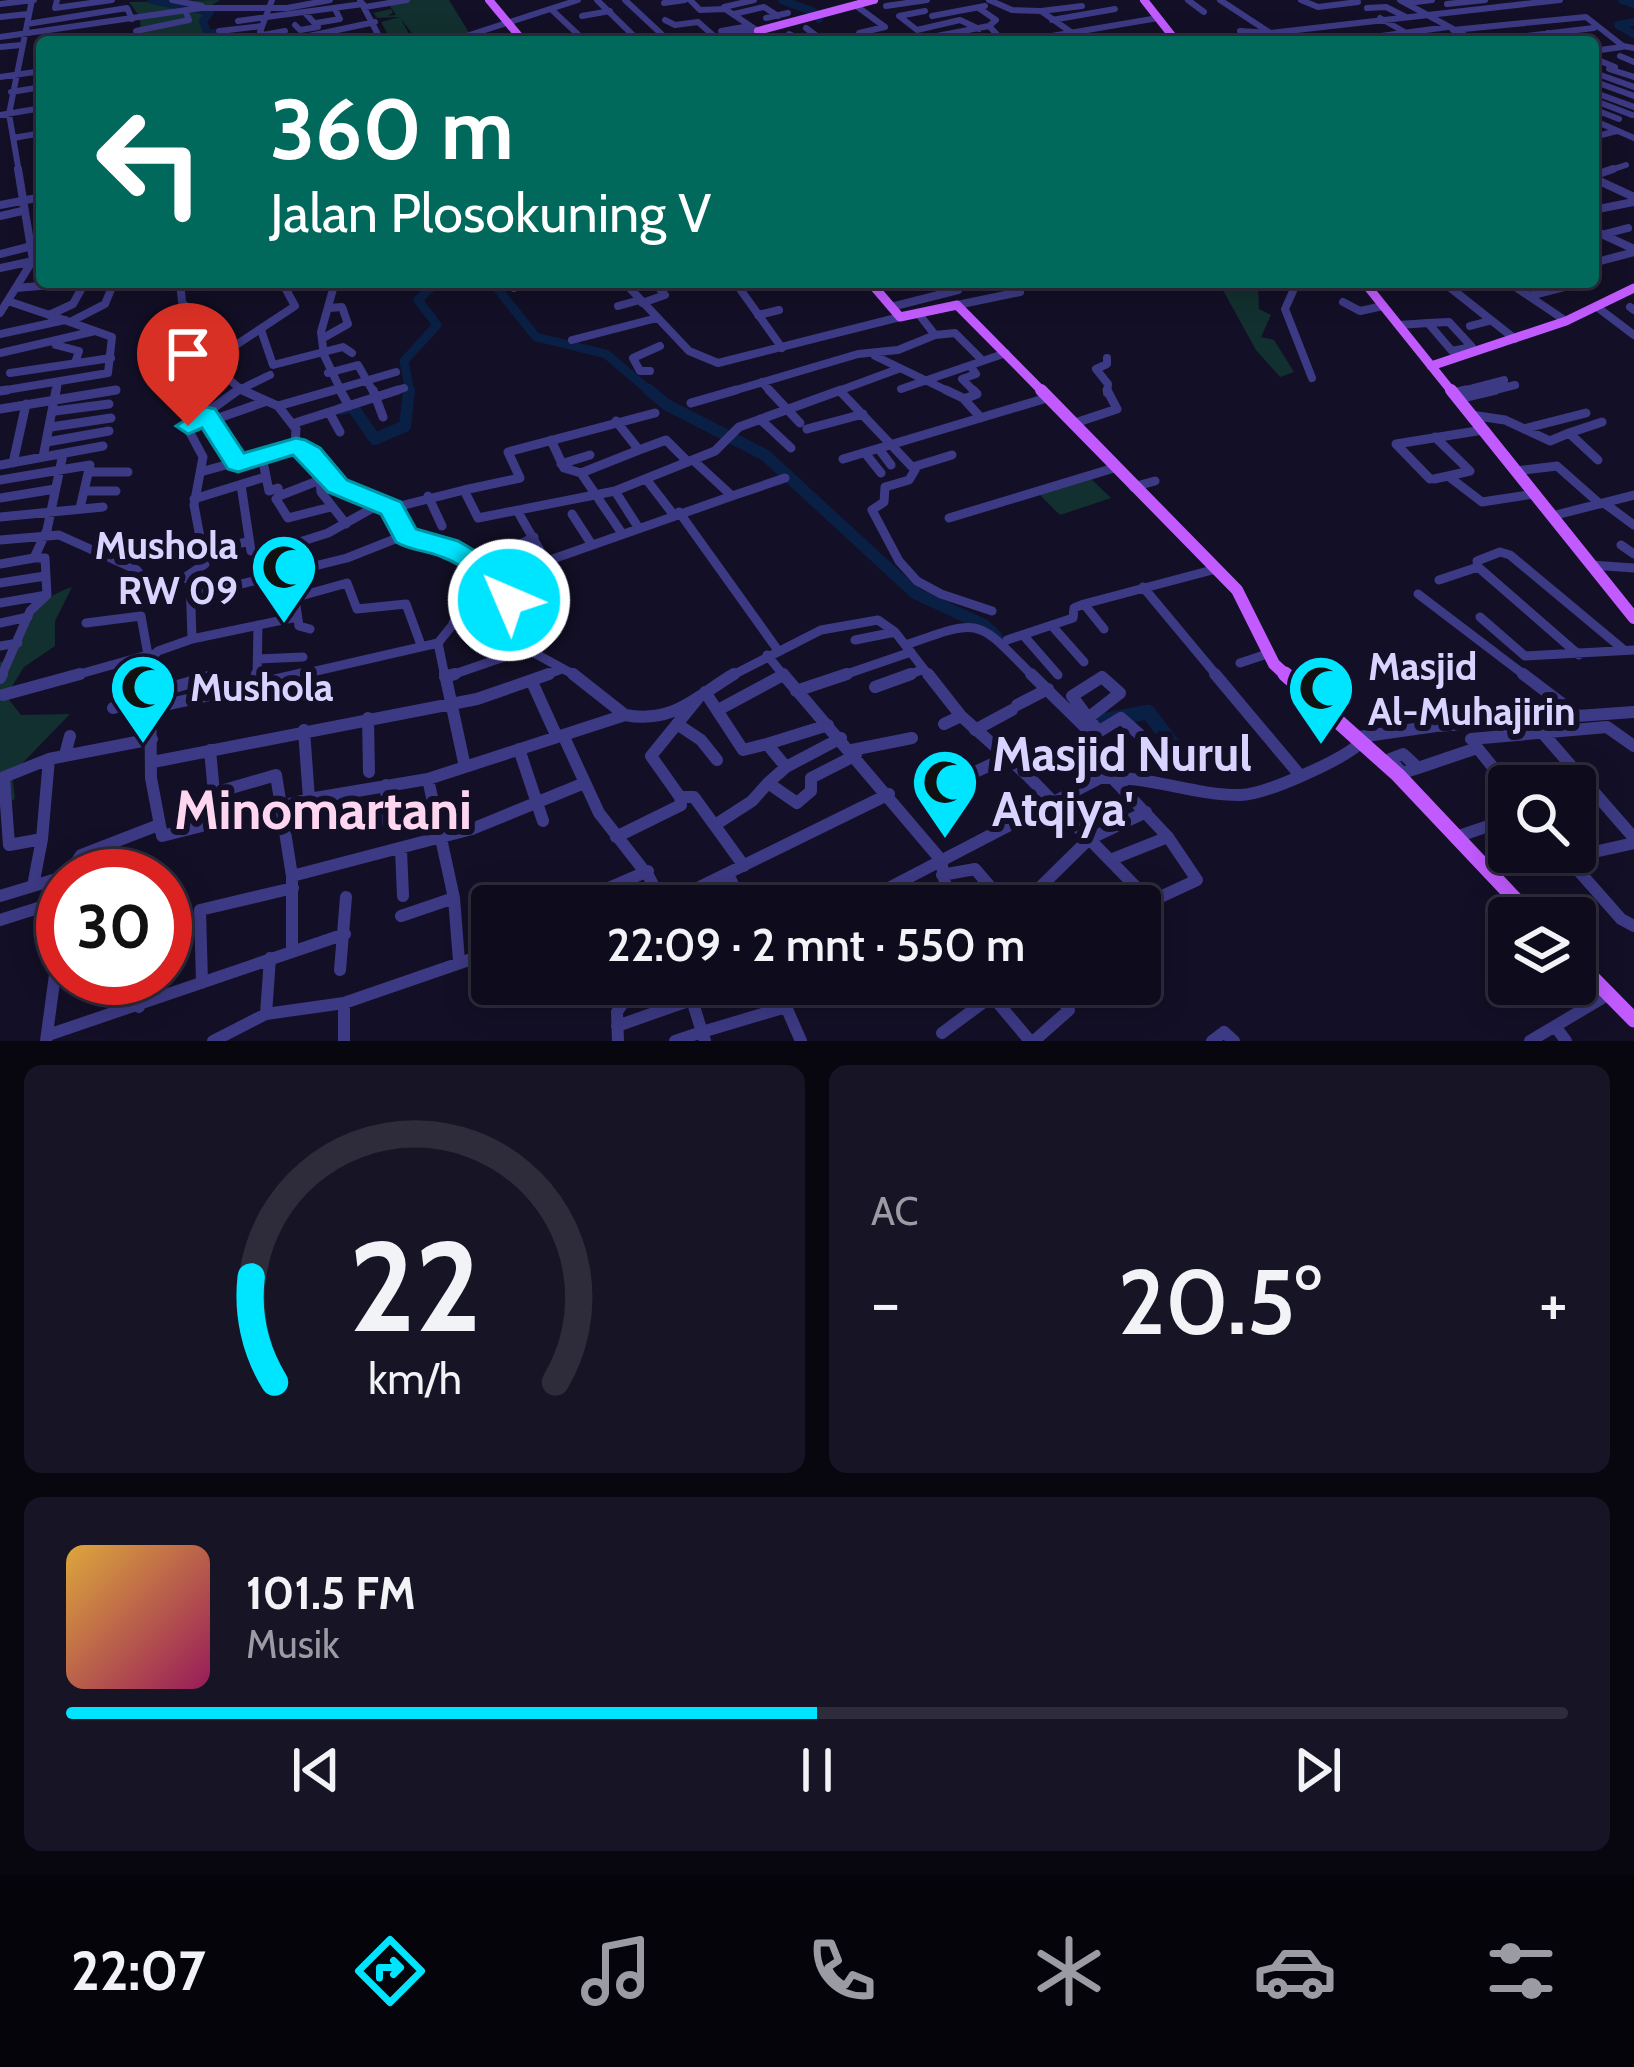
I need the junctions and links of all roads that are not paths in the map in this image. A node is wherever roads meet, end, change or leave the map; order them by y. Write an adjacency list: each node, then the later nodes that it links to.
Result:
1 (33, 0): 37 (street); 60 (street)
2 (57, 0): 43 (street)
3 (112, 0): 27 (street)
4 (172, 0): 46 (street)
5 (330, 0): 30 (street)
6 (406, 0): 38 (street)
7 (493, 0): 83 (main road)
8 (578, 0): 49 (street)
9 (597, 0): 54 (street)
10 (710, 0): 33 (street)
11 (840, 0): 50 (street)
12 (874, 0): 50 (main road)
13 (927, 0): 24 (street)
14 (1006, 0): 34 (street)
15 (1157, 0): 25 (street)
16 (1188, 0): 58 (street)
17 (1220, 0): 118 (street)
18 (1301, 0): 44 (street)
19 (1374, 0): 35 (street)
20 (1432, 0): 35 (street)
21 (1485, 0): 42 (street)
22 (1504, 0): 40 (street)
23 (1560, 0): 36 (street)
24 (912, 1): 62 (street); 68 (street)
25 (1144, 1): 75 (main road)
26 (1356, 1): 44 (street); 47 (street)
27 (95, 2): 43 (street); 65 (street)
28 (756, 2): 57 (street)
29 (214, 3): 30 (street); 46 (street)
30 (271, 3): 81 (street)
31 (628, 3): 54 (street); 84 (street)
32 (664, 3): 33 (street)
33 (692, 3): 57 (street); 85 (street)
34 (991, 3): 62 (street); 63 (street); 93 (street)
35 (1404, 3): 64 (street)
36 (1532, 3): 40 (street); 77 (street)
37 (0, 4)
38 (362, 4): 48 (street); 82 (street)
39 (1080, 4): 63 (street)
40 (1513, 5): 45 (street)
41 (1049, 6): 63 (street)
42 (1445, 6): 45 (street); 64 (street); 97 (street)
43 (66, 7): 65 (street)
44 (1317, 7): 52 (street)
45 (1493, 7): 88 (street)
46 (200, 8): 53 (street)
47 (1367, 8): 69 (street); 73 (street)
48 (335, 9): 61 (street); 86 (street)
49 (551, 9): 83 (street); 128 (street)
50 (854, 9): 78 (street); 100 (main road)
51 (1115, 9): 63 (street)
52 (1307, 9)
53 (185, 10): 74 (street); 108 (street)
54 (609, 10): 66 (street); 99 (street)
55 (1333, 10): 79 (street)
56 (1571, 10): 71 (street)
57 (728, 11): 67 (street); 95 (street)
58 (1204, 12)
59 (788, 13): 67 (street)
60 (28, 14): 70 (street); 89 (street)
61 (306, 14): 81 (street); 86 (street)
62 (928, 14): 68 (street); 90 (street)
63 (1043, 14): 114 (street)
64 (1424, 14): 69 (street); 103 (street)
65 (70, 15): 74 (street); 89 (street)
66 (582, 16)
67 (777, 16): 72 (street); 100 (street)
68 (898, 16): 78 (street); 92 (street)
69 (1403, 16): 73 (street)
70 (0, 17)
71 (1583, 17): 77 (street); 154 (street)
72 (766, 18)
73 (1380, 18): 79 (street); 113 (street)
74 (132, 19): 107 (street)
75 (1159, 19): 114 (street); 141 (main road)
76 (1301, 19): 94 (street)
77 (1558, 19): 88 (street); 106 (street)
78 (874, 20): 136 (street)
79 (1354, 20): 87 (street)
80 (238, 21): 81 (street)
81 (264, 22): 109 (street); 119 (street)
82 (375, 22): 123 (street); 124 (street)
83 (508, 22): 116 (street); 127 (main road)
84 (649, 22): 99 (street); 120 (street)
85 (698, 22): 104 (street); 131 (street)
86 (316, 23): 91 (street)
87 (1329, 23): 94 (street); 105 (street)
88 (1525, 23): 97 (street)
89 (27, 24): 151 (street)
90 (943, 24): 92 (street); 101 (street)
91 (295, 26)
92 (920, 26): 137 (street)
93 (989, 26): 101 (street); 138 (street)
94 (1313, 26): 102 (street)
95 (754, 28): 100 (main road); 111 (street); 132 (street); 133 (main road)
96 (806, 28): 135 (street)
97 (1476, 28): 103 (street)
98 (1594, 28): 106 (street)
99 (626, 29): 117 (street); 129 (street)
100 (790, 29): 134 (street)
101 (979, 29): 137 (street)
102 (1292, 29): 118 (street); 144 (street)
103 (1450, 29): 113 (street); 147 (street)
104 (692, 30)
105 (1341, 30)
106 (1576, 30): 115 (street); 150 (street)
107 (53, 31): 122 (street); 151 (street)
108 (136, 31)
109 (219, 31)
110 (285, 31): 119 (street)
111 (721, 31)
112 (1240, 31): 118 (street)
113 (1404, 32): 121 (street); 146 (street)
114 (1071, 33): 139 (street); 140 (street)
115 (1548, 33): 148 (street); 149 (street)
116 (472, 34): 125 (street); 126 (street)
117 (613, 34)
118 (1272, 34): 142 (street); 143 (street)
119 (262, 35)
120 (661, 35): 130 (street)
121 (1383, 35): 145 (street)
122 (53, 36)
123 (309, 36)
124 (380, 36)
125 (466, 36)
126 (474, 36)
127 (519, 36)
128 (580, 36)
129 (634, 36)
130 (657, 36)
131 (713, 36)
132 (723, 36)
133 (765, 36)
134 (801, 36)
135 (817, 36)
136 (864, 36)
137 (939, 36)
138 (998, 36)
139 (1052, 36)
140 (1076, 36)
141 (1172, 36)
142 (1266, 36)
143 (1275, 36)
144 (1315, 36)
145 (1372, 36)
146 (1412, 36)
147 (1465, 36)
148 (1524, 36)
149 (1554, 36)
150 (1587, 36)
151 (22, 39): 152 (street); 160 (street)
152 (0, 42)
153 (1622, 47): 155 (street)
154 (1634, 48)
155 (1599, 55)
156 (1620, 56): 158 (street)
157 (1599, 60): 159 (street)
158 (1634, 62)
159 (1612, 68): 162 (street); 165 (street)
160 (15, 71): 161 (street); 163 (street); 169 (street)
161 (36, 71)
162 (1599, 74)
163 (0, 77)
164 (1599, 77): 167 (street)
165 (1634, 77)
166 (1599, 78): 170 (street)
167 (1634, 87)
168 (36, 88): 169 (street)
169 (10, 92): 174 (street)
170 (1634, 96)
171 (1599, 98): 173 (street)
172 (1599, 111): 175 (street)
173 (1634, 112): 175 (street)
174 (8, 114): 182 (street)
175 (1619, 119): 177 (street)
176 (1599, 122): 177 (street)
177 (1604, 124): 178 (street)
178 (1618, 130): 180 (street); 181 (street)
179 (36, 134): 182 (street)
180 (1599, 135)
181 (1632, 136)
182 (13, 138): 184 (street)
183 (1628, 162): 186 (street)
184 (15, 166): 185 (street); 192 (street)
185 (0, 169)
186 (1599, 174)
187 (1599, 180): 189 (street)
188 (1599, 199): 193 (street)
189 (1634, 199): 193 (street)
190 (36, 200): 192 (street)
191 (0, 205): 192 (street)
192 (21, 206): 195 (street); 199 (street)
193 (1614, 206): 194 (street); 196 (street)
194 (1599, 209)
195 (0, 215)
196 (1634, 215)
197 (36, 228): 199 (street)
198 (1628, 228): 201 (street)
199 (25, 231): 202 (street)
200 (1599, 232): 201 (street)
201 (1605, 234): 203 (street)
202 (28, 248): 204 (street); 205 (street)
203 (1634, 250): 207 (street)
204 (0, 254)
205 (36, 259)
206 (36, 260): 209 (street)
207 (1599, 260)
208 (36, 261): 211 (street)
209 (0, 268)
210 (36, 287): 211 (street)
211 (16, 288): 230 (street)
212 (83, 288): 242 (street)
213 (111, 288): 245 (street)
214 (181, 288): 268 (street)
215 (285, 288): 253 (street)
216 (335, 288): 237 (street)
217 (629, 288): 231 (street)
218 (659, 288): 231 (street)
219 (739, 288): 243 (street)
220 (875, 288): 239 (main road)
221 (1020, 288): 233 (street)
222 (1298, 288): 286 (street)
223 (1369, 288): 235 (main road)
224 (1450, 288): 246 (street)
225 (1517, 288): 229 (street)
226 (1560, 288): 229 (street)
227 (1634, 288): 236 (main road)
228 (958, 290): 239 (street)
229 (1528, 296): 247 (street)
230 (8, 301): 240 (street); 242 (street)
231 (641, 301): 234 (street); 244 (street)
232 (1343, 302): 235 (street)
233 (957, 305): 241 (main road); 270 (main road)
234 (617, 306)
235 (1383, 306): 249 (main road)
236 (1597, 307): 247 (main road); 252 (street)
237 (329, 308): 258 (street); 258 (street)
238 (779, 310): 243 (street)
239 (896, 312): 241 (main road); 264 (street)
240 (0, 313)
241 (918, 313): 256 (street)
242 (49, 315): 245 (street)
243 (758, 315): 264 (street)
244 (656, 318): 260 (street); 262 (street)
245 (67, 321): 254 (street); 255 (street)
246 (1489, 321): 251 (street); 259 (street)
247 (1566, 321): 259 (main road)
248 (1428, 323): 248 (street); 249 (street)
249 (1399, 325): 277 (main road)
250 (1634, 325): 252 (street)
251 (1470, 326)
252 (1622, 326): 257 (street)
253 (261, 330): 267 (street); 268 (street)
254 (95, 331): 261 (street); 272 (street)
255 (0, 334)
256 (935, 335): 271 (street); 274 (street)
257 (1634, 335)
258 (325, 337): 267 (street)
259 (1515, 339): 277 (main road)
260 (572, 340)
261 (55, 343): 263 (street); 276 (street)
262 (669, 343): 275 (street); 281 (street)
263 (42, 345): 265 (street); 279 (street)
264 (782, 348): 275 (street)
265 (17, 350): 266 (street); 283 (street)
266 (0, 352)
267 (324, 352): 269 (street); 284 (street)
268 (224, 353): 294 (street)
269 (352, 353)
270 (1006, 353): 274 (street); 302 (main road)
271 (875, 356): 280 (street); 289 (street)
272 (111, 358): 276 (street); 291 (street)
273 (1106, 358): 324 (street)
274 (982, 359): 278 (street)
275 (756, 361): 289 (street)
276 (75, 363): 279 (street)
277 (1431, 366): 300 (main road)
278 (971, 367): 290 (street); 303 (street)
279 (36, 369): 283 (street)
280 (898, 369): 290 (street); 299 (street)
281 (650, 371)
282 (396, 372): 287 (street)
283 (10, 373): 298 (street)
284 (328, 373): 287 (street); 292 (street)
285 (270, 375): 294 (street)
286 (1312, 378)
287 (369, 379): 292 (street); 301 (street)
288 (1504, 380): 300 (street)
289 (764, 381): 305 (street); 310 (street)
290 (922, 381): 296 (street); 303 (street)
291 (58, 382): 298 (street); 308 (street)
292 (338, 386): 304 (street); 309 (street)
293 (1515, 386): 300 (street)
294 (234, 387): 304 (street); 317 (street)
295 (404, 388): 301 (street)
296 (901, 389)
297 (116, 390): 308 (street)
298 (2, 391)
299 (840, 391): 310 (street); 315 (street)
300 (1456, 396): 316 (main road)
301 (375, 398): 309 (street); 318 (street)
302 (1047, 398): 320 (street); 324 (main road)
303 (964, 399): 320 (street)
304 (272, 403): 317 (street); 325 (street)
305 (691, 403)
306 (26, 404): 308 (street); 311 (street); 353 (street)
307 (109, 404): 308 (street)
308 (56, 405): 326 (street)
309 (349, 406): 312 (street)
310 (787, 409): 315 (street); 321 (street)
311 (1, 411)
312 (329, 412): 325 (street); 331 (street)
313 (655, 413): 322 (street)
314 (1586, 413): 327 (street)
315 (863, 414): 337 (street)
316 (1471, 415): 327 (street); 328 (main road)
317 (209, 417): 354 (street); 362 (street)
318 (382, 417)
319 (111, 418): 326 (street)
320 (981, 418): 337 (street)
321 (760, 419): 342 (street); 352 (street)
322 (616, 421): 334 (street); 341 (street)
323 (1602, 422): 332 (street)
324 (1076, 423): 360 (main road)
325 (292, 424): 339 (street)
326 (51, 428): 336 (street)
327 (1527, 428): 332 (street)
328 (1483, 430): 333 (street); 363 (main road)
329 (109, 431): 336 (street)
330 (657, 431): 335 (street)
331 (340, 432)
332 (1569, 434): 351 (street)
333 (1435, 437): 368 (street); 368 (street)
334 (550, 440): 355 (street); 378 (street)
335 (667, 440): 341 (street); 352 (street)
336 (47, 442): 348 (street)
337 (894, 444): 343 (street); 359 (street)
338 (103, 446): 345 (street)
339 (296, 446): 349 (street); 358 (street)
340 (618, 446): 341 (street)
341 (637, 447): 366 (street)
342 (791, 448)
343 (879, 449): 344 (street); 356 (street)
344 (865, 453): 350 (street); 367 (street)
345 (63, 454): 348 (street); 361 (street)
346 (590, 455): 355 (street)
347 (952, 455): 359 (street)
348 (44, 457): 353 (street)
349 (262, 457): 354 (street); 373 (street)
350 (843, 459)
351 (1598, 460)
352 (691, 461): 370 (street); 387 (street)
353 (13, 463): 357 (street)
354 (238, 464): 362 (street)
355 (561, 464): 366 (street)
356 (891, 464)
357 (0, 465)
358 (322, 466): 372 (street); 391 (street)
359 (913, 467): 442 (street)
360 (1114, 468): 376 (main road); 402 (street)
361 (58, 470): 364 (street); 371 (street); 377 (street)
362 (204, 471): 389 (street)
363 (1516, 471): 382 (main road); 390 (street)
364 (89, 472): 365 (street); 379 (street)
365 (128, 472)
366 (580, 472): 386 (street)
367 (881, 473)
368 (1448, 476): 382 (street)
369 (785, 478): 387 (street)
370 (646, 479): 381 (street); 398 (street)
371 (0, 480)
372 (320, 480): 384 (street); 393 (street)
373 (266, 481): 375 (street); 384 (street)
374 (1155, 481): 376 (street)
375 (241, 485): 389 (street); 415 (street)
376 (1133, 487): 423 (main road)
377 (55, 489): 388 (street); 394 (street)
378 (464, 490): 385 (street); 397 (street)
379 (86, 491): 380 (street); 395 (street)
380 (116, 491)
381 (615, 491): 386 (street); 406 (street)
382 (1534, 494): 400 (main road)
383 (1634, 495): 390 (street)
384 (279, 496): 393 (street)
385 (428, 496): 396 (street); 405 (street)
386 (596, 496): 397 (street); 407 (street)
387 (732, 496): 398 (street)
388 (0, 498)
389 (194, 499): 415 (street)
390 (1602, 504): 400 (street); 404 (street)
391 (378, 505): 396 (street); 403 (street)
392 (103, 507): 395 (street)
393 (331, 507): 403 (street)
394 (51, 508): 395 (street); 401 (street); 408 (street)
395 (80, 508)
396 (392, 508): 409 (street)
397 (518, 512): 411 (street)
398 (676, 513): 406 (street); 466 (street)
399 (572, 514): 414 (street)
400 (1552, 516): 421 (main road)
401 (0, 517)
402 (949, 518)
403 (346, 524): 426 (street)
404 (1634, 525)
405 (442, 526)
406 (638, 526): 407 (street)
407 (621, 532): 414 (street)
408 (43, 534): 410 (street); 412 (street); 417 (street)
409 (406, 535): 422 (street); 426 (street)
410 (58, 536): 417 (street); 428 (street)
411 (534, 537): 418 (street); 422 (street)
412 (0, 540)
413 (1622, 544): 416 (street)
414 (592, 545): 418 (street)
415 (203, 554): 428 (street)
416 (1634, 554)
417 (37, 558): 420 (street); 427 (street)
418 (546, 561): 431 (street)
419 (275, 563): 429 (street)
420 (0, 564)
421 (1592, 565): 424 (street); 446 (main road)
422 (479, 566): 431 (street)
423 (1216, 568): 434 (street); 468 (main road)
424 (1634, 568)
425 (1474, 569): 430 (street); 432 (street); 465 (street); 469 (street)
426 (293, 572): 429 (street); 438 (street)
427 (45, 576): 433 (street); 436 (street)
428 (188, 576): 437 (street)
429 (278, 576): 437 (street)
430 (1439, 580)
431 (497, 581): 439 (street); 449 (street)
432 (1482, 581)
433 (0, 583)
434 (1142, 587): 441 (street); 529 (street)
435 (1418, 594): 494 (street)
436 (47, 595): 440 (street); 444 (street)
437 (192, 596): 456 (street)
438 (297, 597): 443 (street); 461 (street)
439 (509, 600): 449 (street); 463 (street)
440 (0, 603)
441 (1084, 604): 451 (street); 453 (street)
442 (992, 611)
443 (297, 616): 450 (street); 452 (street)
444 (28, 617): 447 (street); 459 (street)
445 (1480, 617): 469 (street)
446 (1634, 618)
447 (0, 623)
448 (86, 623): 467 (street)
449 (450, 624): 460 (street)
450 (259, 625): 456 (street); 471 (street)
451 (1048, 628): 455 (street); 472 (street)
452 (310, 629)
453 (1104, 629)
454 (895, 632): 457 (street); 464 (street); 466 (street)
455 (1024, 636): 458 (street); 477 (street)
456 (191, 639): 467 (street)
457 (855, 640)
458 (1007, 640)
459 (18, 643): 462 (street); 479 (street)
460 (438, 643): 461 (street); 478 (street)
461 (421, 645): 481 (street)
462 (0, 646)
463 (526, 649): 475 (street); 478 (street)
464 (908, 649): 474 (street); 483 (street); 484 (street)
465 (1629, 650): 469 (street)
466 (772, 652): 476 (street); 485 (street)
467 (150, 654): 486 (street); 488 (street)
468 (1267, 654): 473 (street); 509 (main road)
469 (1579, 655)
470 (304, 656): 471 (street)
471 (258, 659): 481 (street)
472 (1084, 662)
473 (1240, 663)
474 (924, 668): 482 (street); 495 (street)
475 (562, 670): 480 (street); 493 (street)
476 (784, 675): 484 (street); 491 (street)
477 (1058, 675)
478 (445, 677): 489 (street)
479 (0, 678)
480 (532, 682): 489 (street); 508 (street)
481 (257, 688): 487 (street)
482 (875, 688)
483 (1048, 689): 503 (street); 505 (street)
484 (796, 691): 501 (street)
485 (703, 693): 491 (street); 498 (street)
486 (3, 695)
487 (217, 696): 488 (street); 488 (street)
488 (151, 699): 490 (street); 512 (street)
489 (449, 703): 496 (street); 525 (street)
490 (113, 708)
491 (718, 710): 514 (street)
492 (1634, 712): 494 (street)
493 (625, 715): 498 (street); 508 (street)
494 (1577, 715): 500 (street)
495 (961, 716): 499 (street); 503 (street)
496 (368, 718): 502 (street); 528 (street)
497 (1088, 718): 505 (street)
498 (676, 722): 522 (street); 538 (street)
499 (944, 724)
500 (1462, 724): 509 (street); 513 (street)
501 (828, 725): 510 (street); 514 (street)
502 (304, 730): 517 (street); 539 (street)
503 (975, 730): 520 (street)
504 (1540, 730): 513 (street); 515 (street); 555 (street)
505 (1096, 733): 506 (street); 530 (street)
506 (1138, 734)
507 (70, 736): 519 (street)
508 (560, 736): 516 (street); 535 (street)
509 (1359, 737): 529 (street); 551 (main road)
510 (841, 738): 518 (street); 526 (street)
511 (912, 738): 518 (street)
512 (152, 739): 519 (street); 523 (street)
513 (1474, 743): 524 (street); 527 (street)
514 (767, 744): 526 (street)
515 (1634, 746)
516 (519, 749): 525 (street); 541 (street)
517 (210, 751): 523 (street); 542 (street)
518 (854, 753): 534 (street); 537 (street)
519 (65, 755): 521 (street)
520 (1007, 757): 533 (street); 540 (street)
521 (49, 759): 531 (street); 553 (street)
522 (716, 760)
523 (153, 762): 547 (street)
524 (1491, 765)
525 (465, 767): 532 (street)
526 (786, 767): 534 (street)
527 (1418, 768)
528 (369, 772)
529 (1298, 773): 530 (street)
530 (1111, 775): 540 (street); 543 (street)
531 (2, 777): 553 (street)
532 (428, 778): 536 (street); 552 (street)
533 (958, 780)
534 (768, 783): 546 (street)
535 (581, 784): 541 (street); 549 (street)
536 (386, 785): 539 (street); 545 (street)
537 (889, 794): 560 (street); 561 (street)
538 (680, 797): 546 (street); 549 (street)
539 (309, 799): 542 (street)
540 (1052, 800): 554 (street); 561 (street)
541 (536, 803): 544 (street); 552 (street)
542 (281, 805): 547 (street); 565 (street)
543 (1146, 812): 550 (street); 554 (street)
544 (544, 821)
545 (388, 823)
546 (715, 825): 560 (street)
547 (156, 826): 556 (street)
548 (1488, 827): 551 (street)
549 (616, 837): 562 (street)
550 (1168, 837): 559 (street); 559 (street)
551 (1456, 837): 579 (main road)
552 (442, 838): 558 (street); 580 (street)
553 (42, 839): 575 (street)
554 (1090, 839): 559 (street); 574 (street)
555 (1634, 841): 557 (street)
556 (98, 849)
557 (1596, 849)
558 (401, 850): 565 (street); 578 (street)
559 (1110, 860)
560 (744, 866): 564 (street)
561 (941, 867): 571 (street); 572 (street); 573 (street)
562 (648, 871): 567 (street); 568 (street)
563 (1581, 873): 584 (street)
564 (728, 874): 569 (street); 570 (street)
565 (292, 882): 586 (street); 592 (street)
566 (36, 885): 575 (street)
567 (616, 885)
568 (654, 885)
569 (706, 885)
570 (733, 885)
571 (901, 885)
572 (945, 885)
573 (988, 885)
574 (1043, 885)
575 (33, 886): 576 (street)
576 (0, 896)
577 (346, 896): 585 (street)
578 (403, 896)
579 (1513, 897)
580 (454, 898): 582 (street); 589 (street)
581 (36, 909): 583 (street)
582 (401, 916)
583 (0, 920)
584 (1634, 926)
585 (345, 934): 586 (street); 590 (street)
586 (292, 951): 587 (street)
587 (271, 958): 592 (street); 603 (street)
588 (471, 958): 589 (street)
589 (459, 962): 594 (street)
590 (340, 970)
591 (1596, 981): 593 (main road)
592 (202, 983): 601 (street)
593 (1609, 994): 604 (main road); 605 (street)
594 (344, 1003): 603 (street); 611 (street)
595 (51, 1005): 609 (street)
596 (667, 1005): 607 (street)
597 (693, 1005): 608 (street)
598 (981, 1005): 606 (street)
599 (999, 1005): 614 (street)
600 (1065, 1005): 614 (street)
601 (139, 1007): 609 (street)
602 (786, 1007): 608 (street); 613 (street)
603 (266, 1014): 610 (street)
604 (1634, 1020)
605 (1555, 1026): 617 (street); 618 (street)
606 (942, 1033)
607 (617, 1034)
608 (704, 1036): 612 (street)
609 (47, 1038)
610 (213, 1041)
611 (344, 1041)
612 (676, 1041)
613 (801, 1041)
614 (1032, 1041)
615 (1212, 1041): 616 (street)
616 (1234, 1041)
617 (1530, 1041)
618 (1566, 1041)

